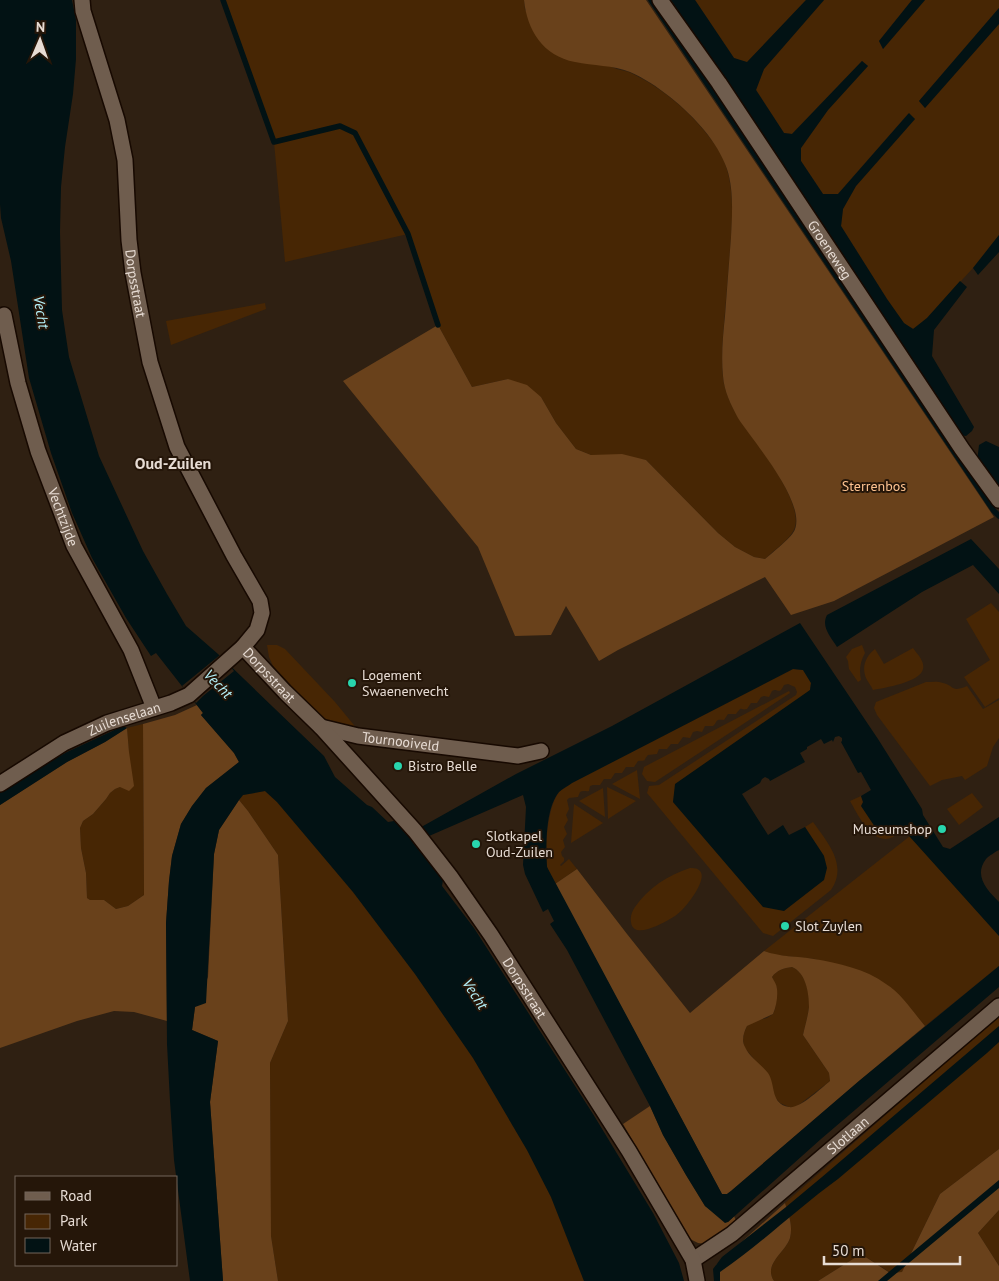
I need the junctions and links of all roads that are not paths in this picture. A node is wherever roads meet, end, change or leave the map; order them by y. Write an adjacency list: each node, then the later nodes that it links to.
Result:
1 (82, 0): 5 (street, Dorpsstraat)
2 (660, 0): 4 (street, Groeneweg)
3 (4, 314): 6 (street, Vechtzijde)
4 (999, 500)
5 (243, 647): 6 (street, Zuilenselaan); 7 (street, Dorpsstraat)
6 (154, 708): 9 (street, Zuilenselaan)
7 (321, 727): 8 (street, Tournooiveld); 11 (street, Dorpsstraat)
8 (541, 751)
9 (0, 784)
10 (999, 1006): 11 (street, Slotlaan)
11 (693, 1260): 12 (street, Dorpsstraat)
12 (697, 1281)

